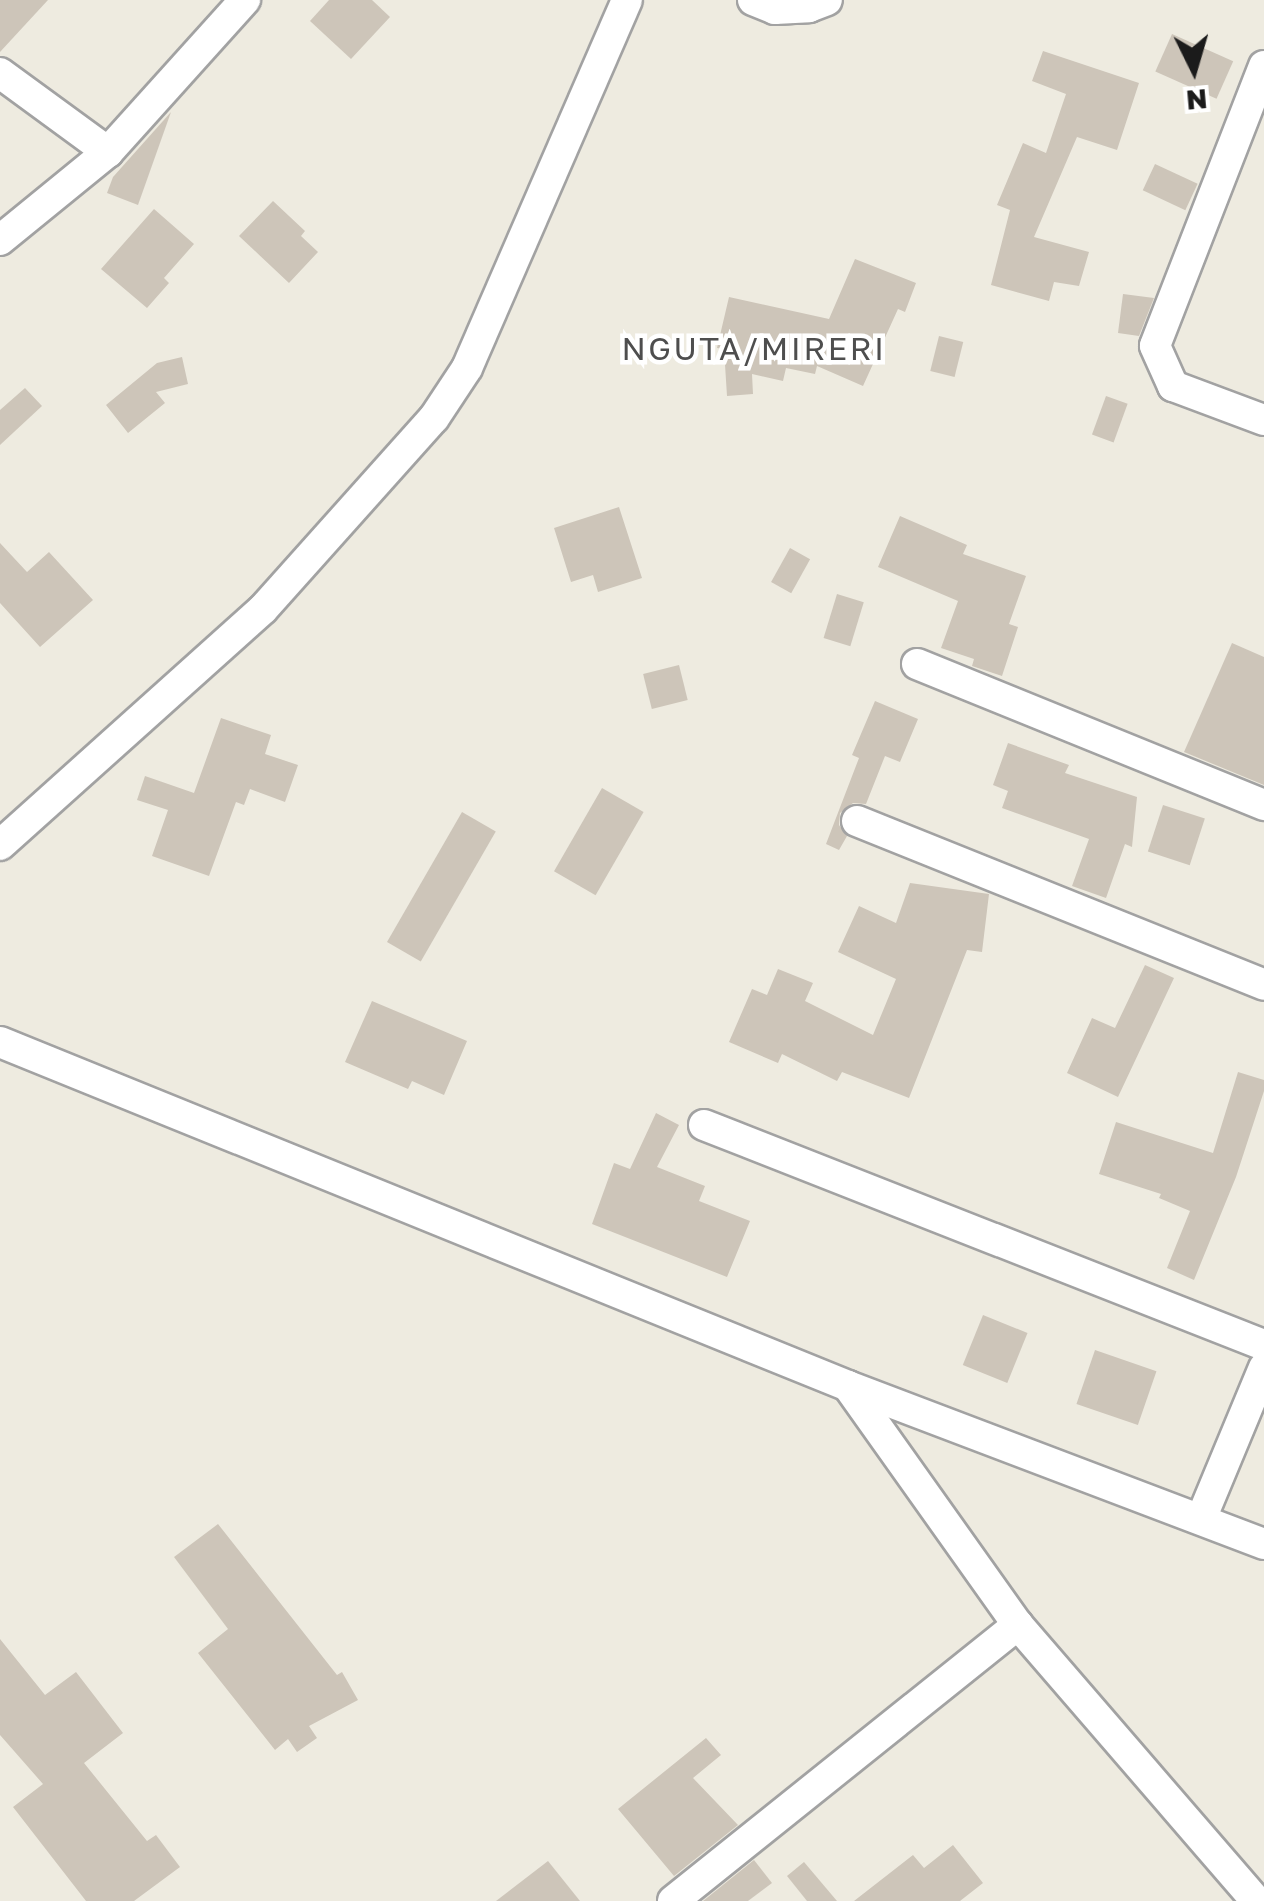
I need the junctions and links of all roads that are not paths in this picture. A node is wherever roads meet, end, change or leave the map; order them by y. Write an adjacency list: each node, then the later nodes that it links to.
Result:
1 (245, 0): 7 (street)
2 (627, 0): 13 (street)
3 (753, 0): 4 (street)
4 (826, 0)
5 (1264, 66): 9 (street)
6 (0, 73): 7 (street)
7 (108, 152): 8 (street)
8 (0, 240)
9 (1264, 420)
10 (916, 664): 11 (street)
11 (1264, 805)
12 (857, 820): 14 (street)
13 (0, 845)
14 (1264, 985)
15 (0, 1042): 19 (street)
16 (704, 1125): 17 (street)
17 (1264, 1345)
18 (1264, 1368): 20 (street)
19 (848, 1386): 20 (street); 22 (street)
20 (1201, 1519): 21 (street)
21 (1264, 1544)
22 (1018, 1625): 23 (street); 24 (street)
23 (672, 1901)
24 (1256, 1901)

